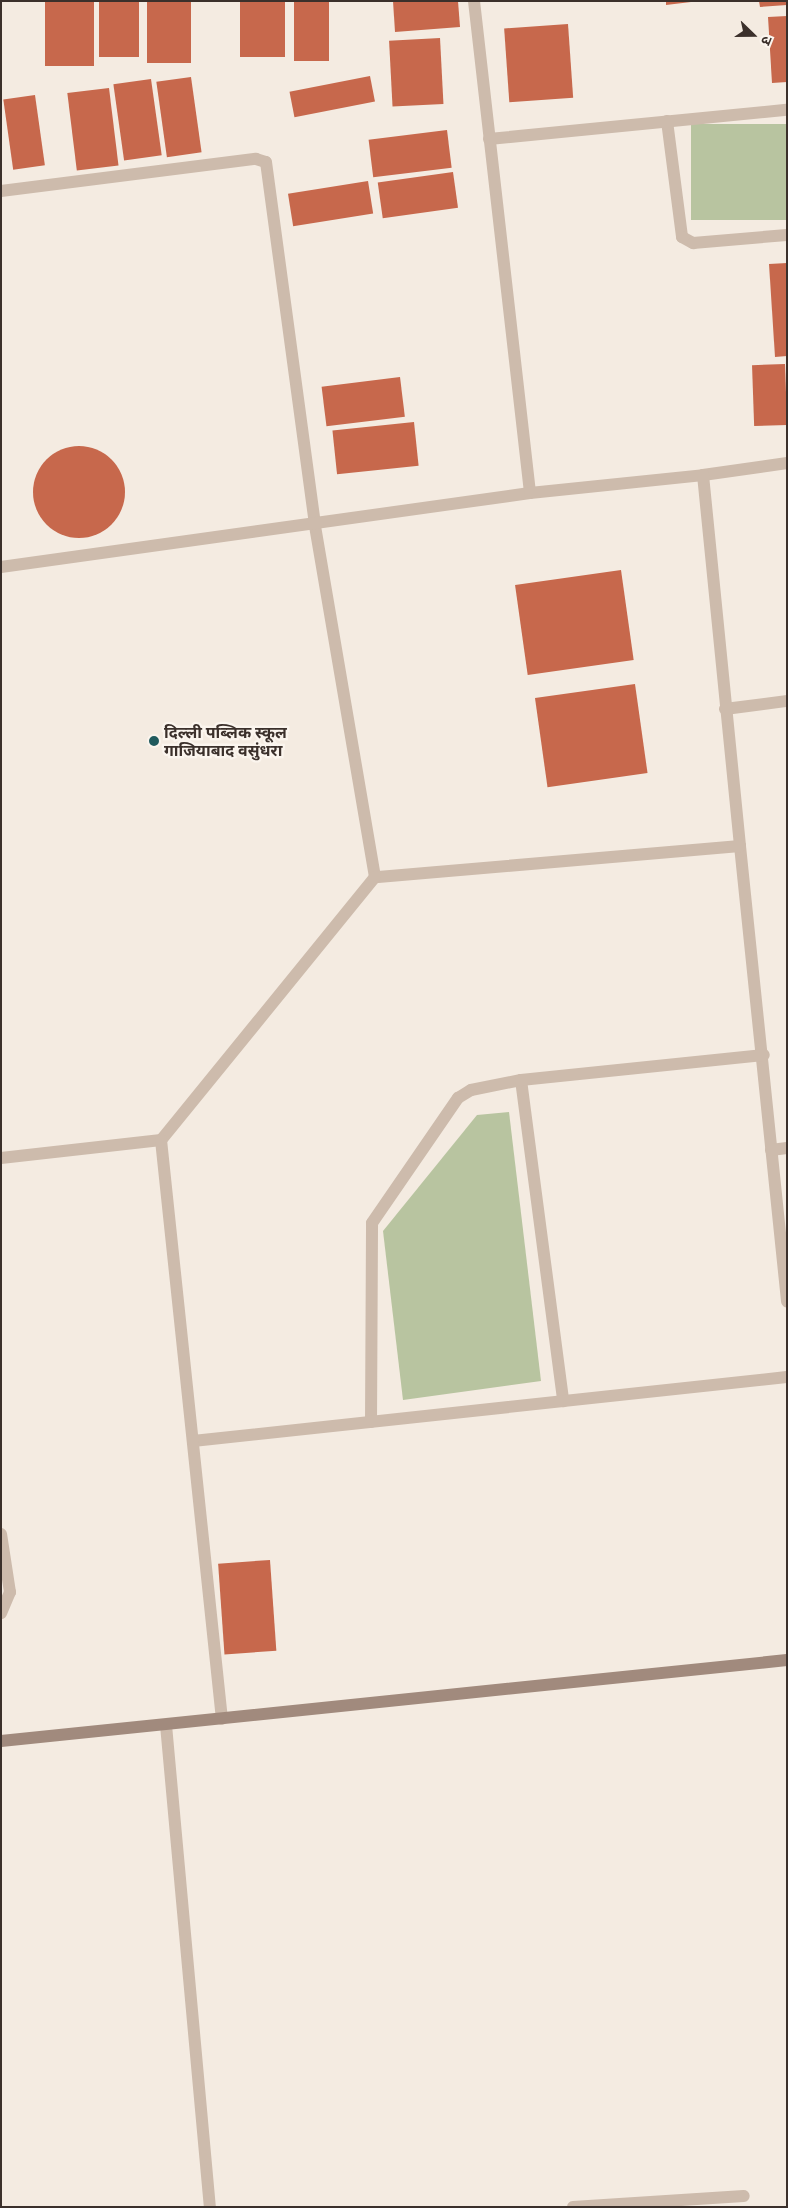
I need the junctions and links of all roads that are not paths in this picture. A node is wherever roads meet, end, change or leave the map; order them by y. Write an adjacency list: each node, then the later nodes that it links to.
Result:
1 (474, 1): 4 (street)
2 (787, 110): 3 (street)
3 (667, 121): 4 (street); 6 (street)
4 (489, 138): 9 (street)
5 (1, 192): 10 (street)
6 (787, 235)
7 (787, 463): 8 (street)
8 (703, 475): 9 (street); 13 (street)
9 (530, 493): 10 (street)
10 (315, 526): 11 (street); 15 (street)
11 (1, 567)
12 (787, 701): 13 (street)
13 (725, 709): 14 (street)
14 (740, 846): 15 (street); 16 (street)
15 (376, 878): 18 (street)
16 (764, 1055): 17 (street); 20 (street)
17 (521, 1080): 24 (street); 25 (street)
18 (161, 1140): 21 (street); 26 (street)
19 (787, 1148): 20 (street)
20 (771, 1150): 22 (street)
21 (1, 1158)
22 (787, 1302)
23 (787, 1377): 24 (street)
24 (563, 1401): 25 (street)
25 (371, 1422): 26 (street)
26 (193, 1441): 30 (street)
27 (1, 1534): 28 (street)
28 (1, 1613)
29 (787, 1660): 30 (street)
30 (222, 1719): 31 (street)
31 (166, 1725): 32 (street); 34 (street)
32 (1, 1741)
33 (744, 2196): 35 (street)
34 (210, 2207)
35 (573, 2207)

